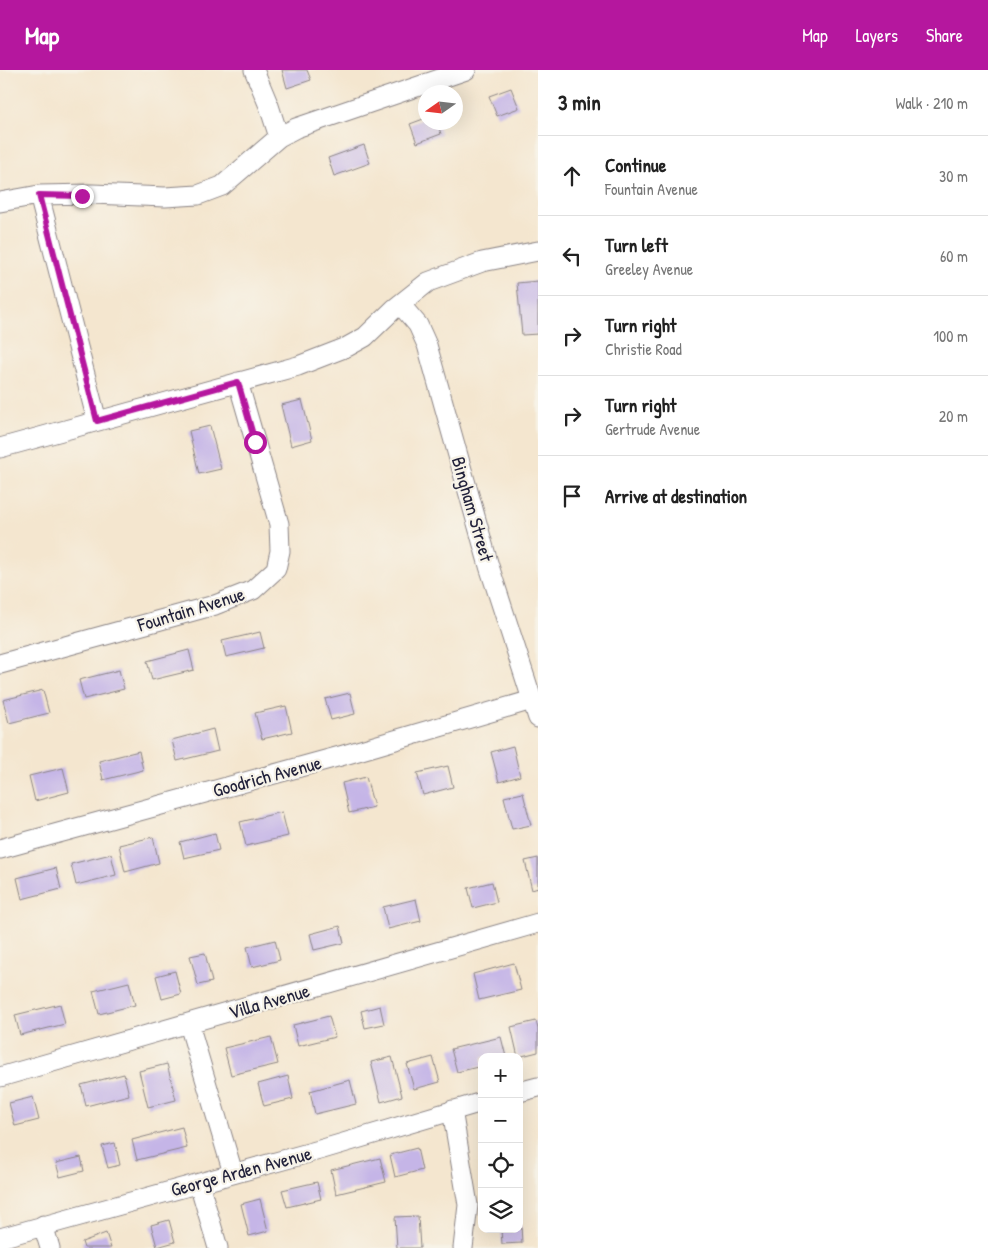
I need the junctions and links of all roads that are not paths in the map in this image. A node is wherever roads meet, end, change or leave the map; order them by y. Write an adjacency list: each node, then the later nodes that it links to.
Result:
1 (254, 70): 4 (street)
2 (466, 70): 3 (street)
3 (431, 76): 4 (street)
4 (279, 137): 5 (street)
5 (39, 195): 6 (street); 10 (street)
6 (0, 202)
7 (538, 251): 8 (street)
8 (400, 304): 9 (street); 13 (street, Bingham Street)
9 (238, 382): 10 (street); 12 (street, Fountain Avenue)
10 (97, 421): 11 (street)
11 (0, 448)
12 (0, 664)
13 (532, 700): 14 (street, Bingham Street); 15 (street, Goodrich Avenue)
14 (538, 718)
15 (0, 849)
16 (538, 923): 17 (street, Villa Avenue)
17 (189, 1024): 18 (street, Villa Avenue); 23 (street)
18 (0, 1077)
19 (538, 1087): 20 (street)
20 (523, 1091)
21 (478, 1103): 22 (street, George Arden Avenue)
22 (452, 1110): 23 (street, George Arden Avenue); 29 (street)
23 (233, 1173): 24 (street, George Arden Avenue)
24 (200, 1183): 25 (street, George Arden Avenue); 28 (street)
25 (43, 1225): 26 (street, George Arden Avenue); 27 (street)
26 (0, 1238)
27 (50, 1248)
28 (218, 1248)
29 (463, 1248)

